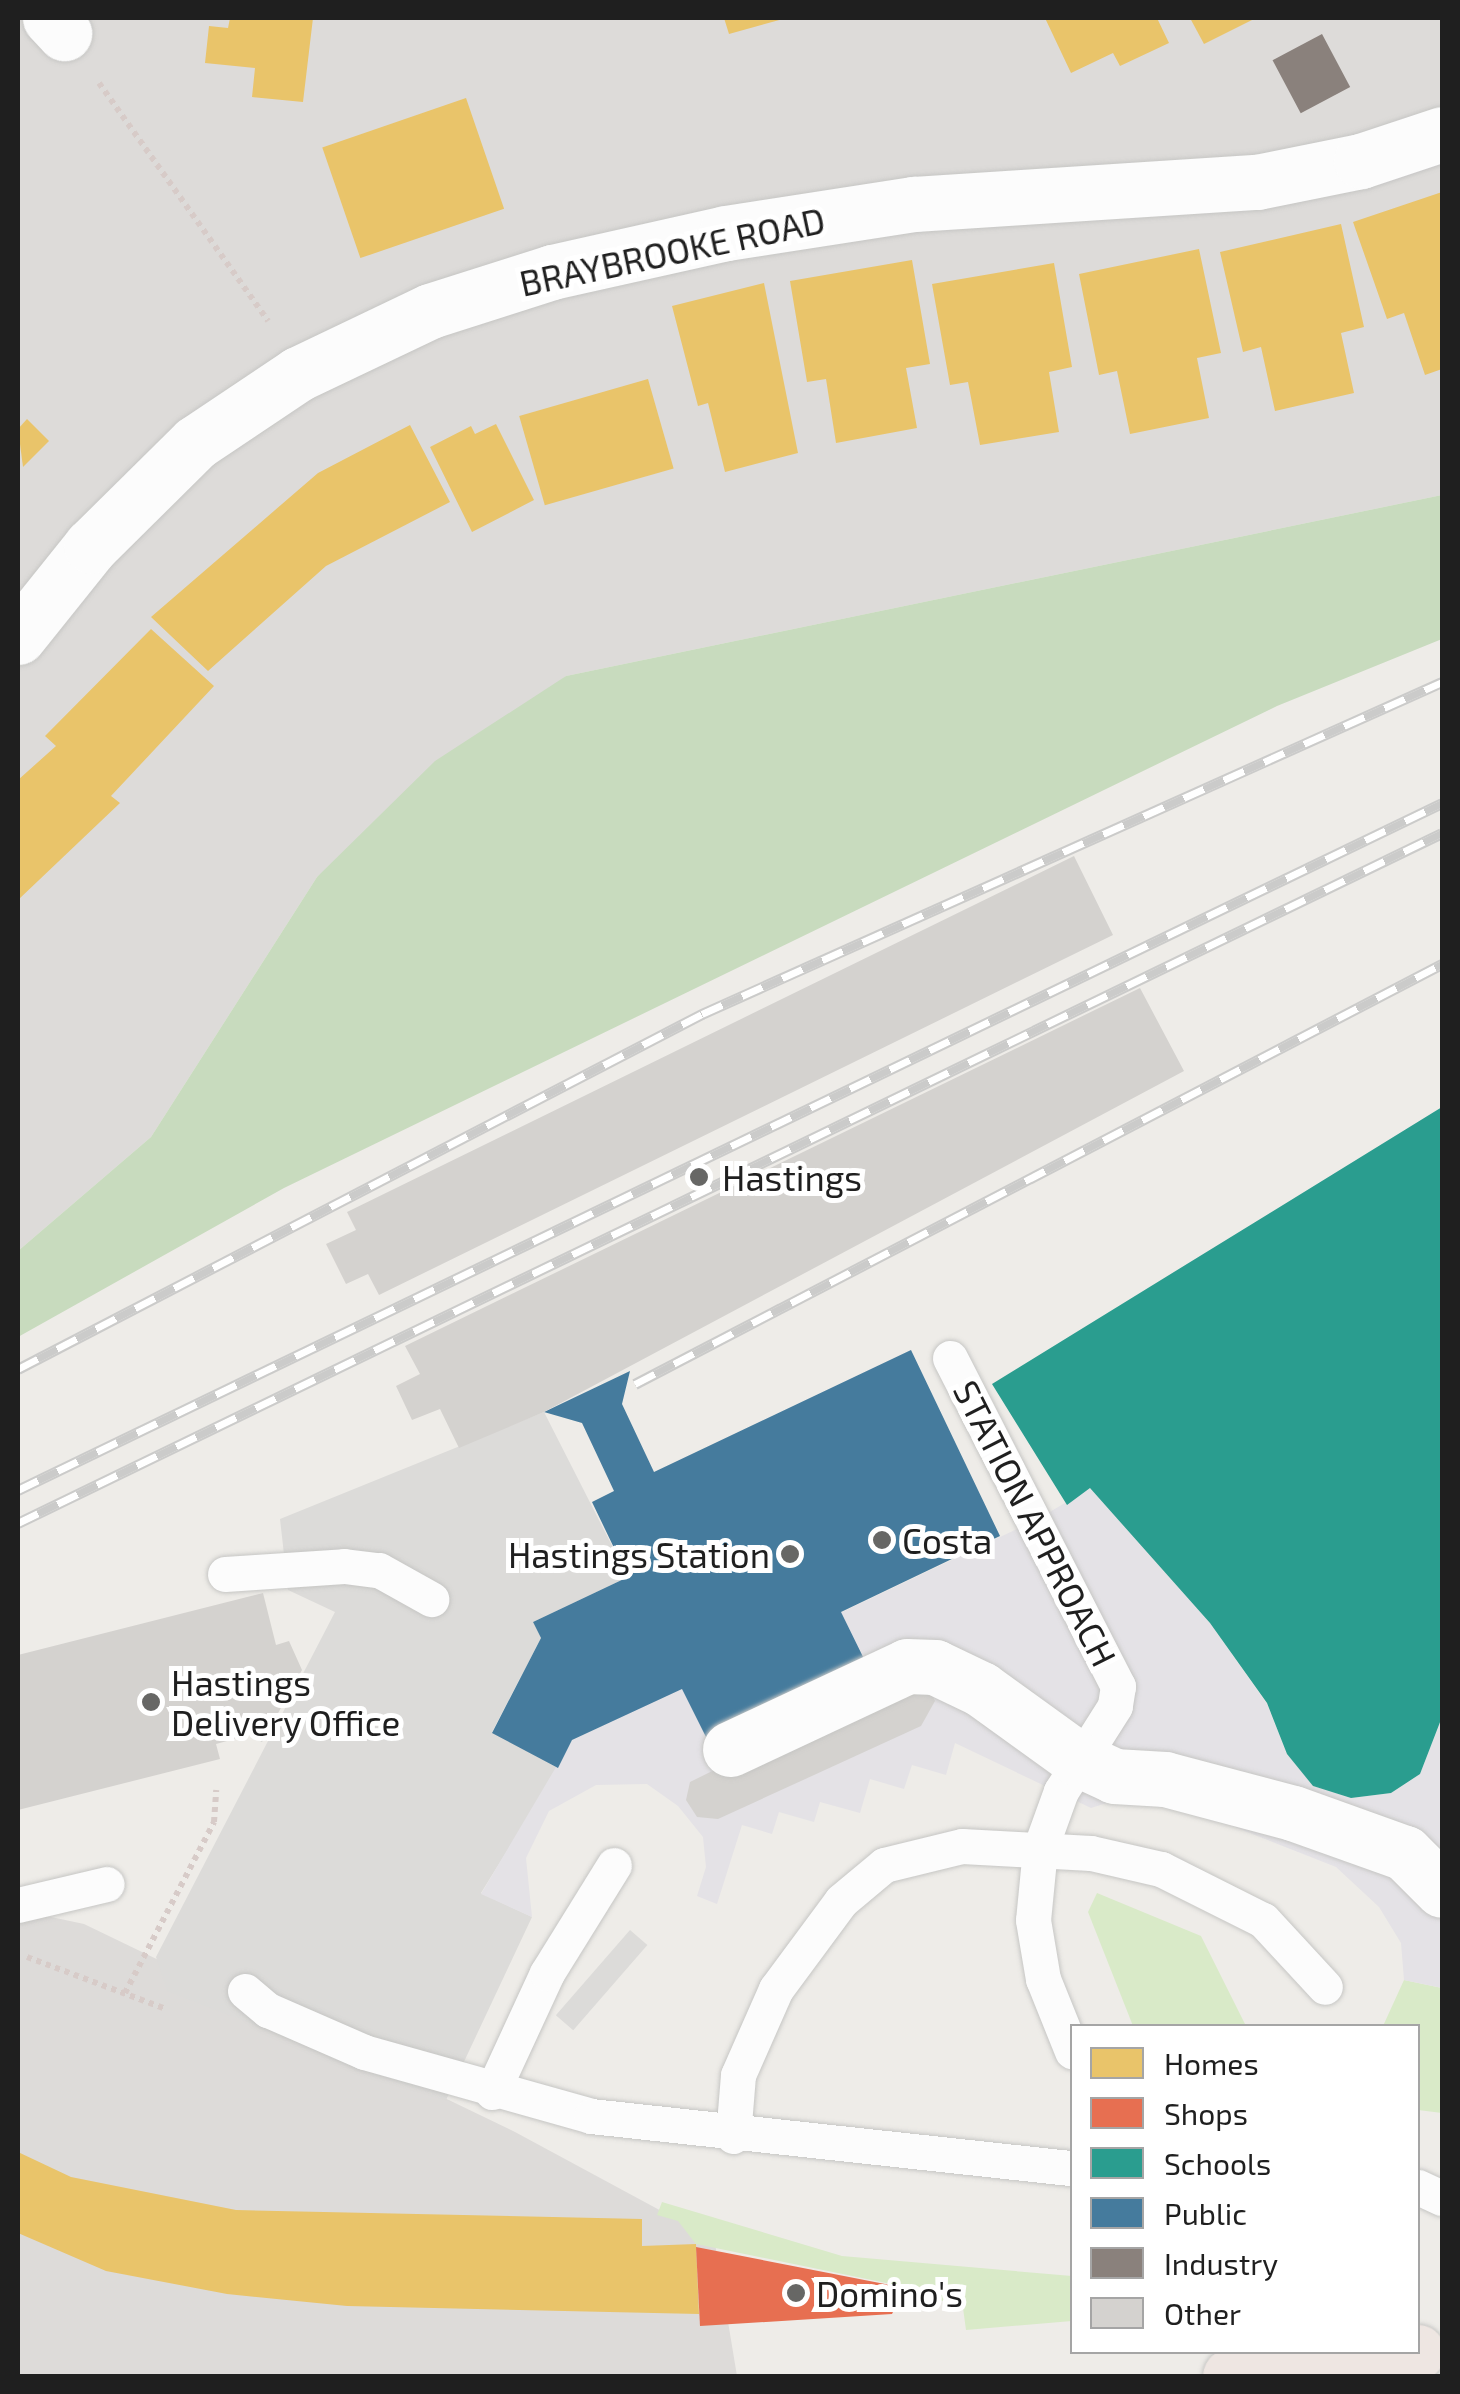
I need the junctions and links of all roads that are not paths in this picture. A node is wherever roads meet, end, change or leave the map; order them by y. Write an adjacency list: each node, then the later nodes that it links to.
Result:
1 (1442, 134): 2 (street, BRAYBROOKE ROAD)
2 (18, 637)
3 (950, 1358): 7 (lane, STATION APPROACH)
4 (225, 1574): 5 (lane)
5 (431, 1599)
6 (730, 1749): 7 (street)
7 (1078, 1759): 8 (lane, STATION APPROACH); 10 (street)
8 (1040, 1849): 13 (lane); 15 (lane, STATION APPROACH); 17 (lane)
9 (614, 1864): 16 (lane)
10 (1435, 1866)
11 (107, 1884): 12 (lane)
12 (18, 1906)
13 (1325, 1987)
14 (245, 1991): 16 (lane)
15 (1070, 2045)
16 (492, 2092): 17 (lane)
17 (733, 2136): 18 (lane)
18 (1070, 2168)
19 (1401, 2354): 20 (highway)
20 (1230, 2376)

